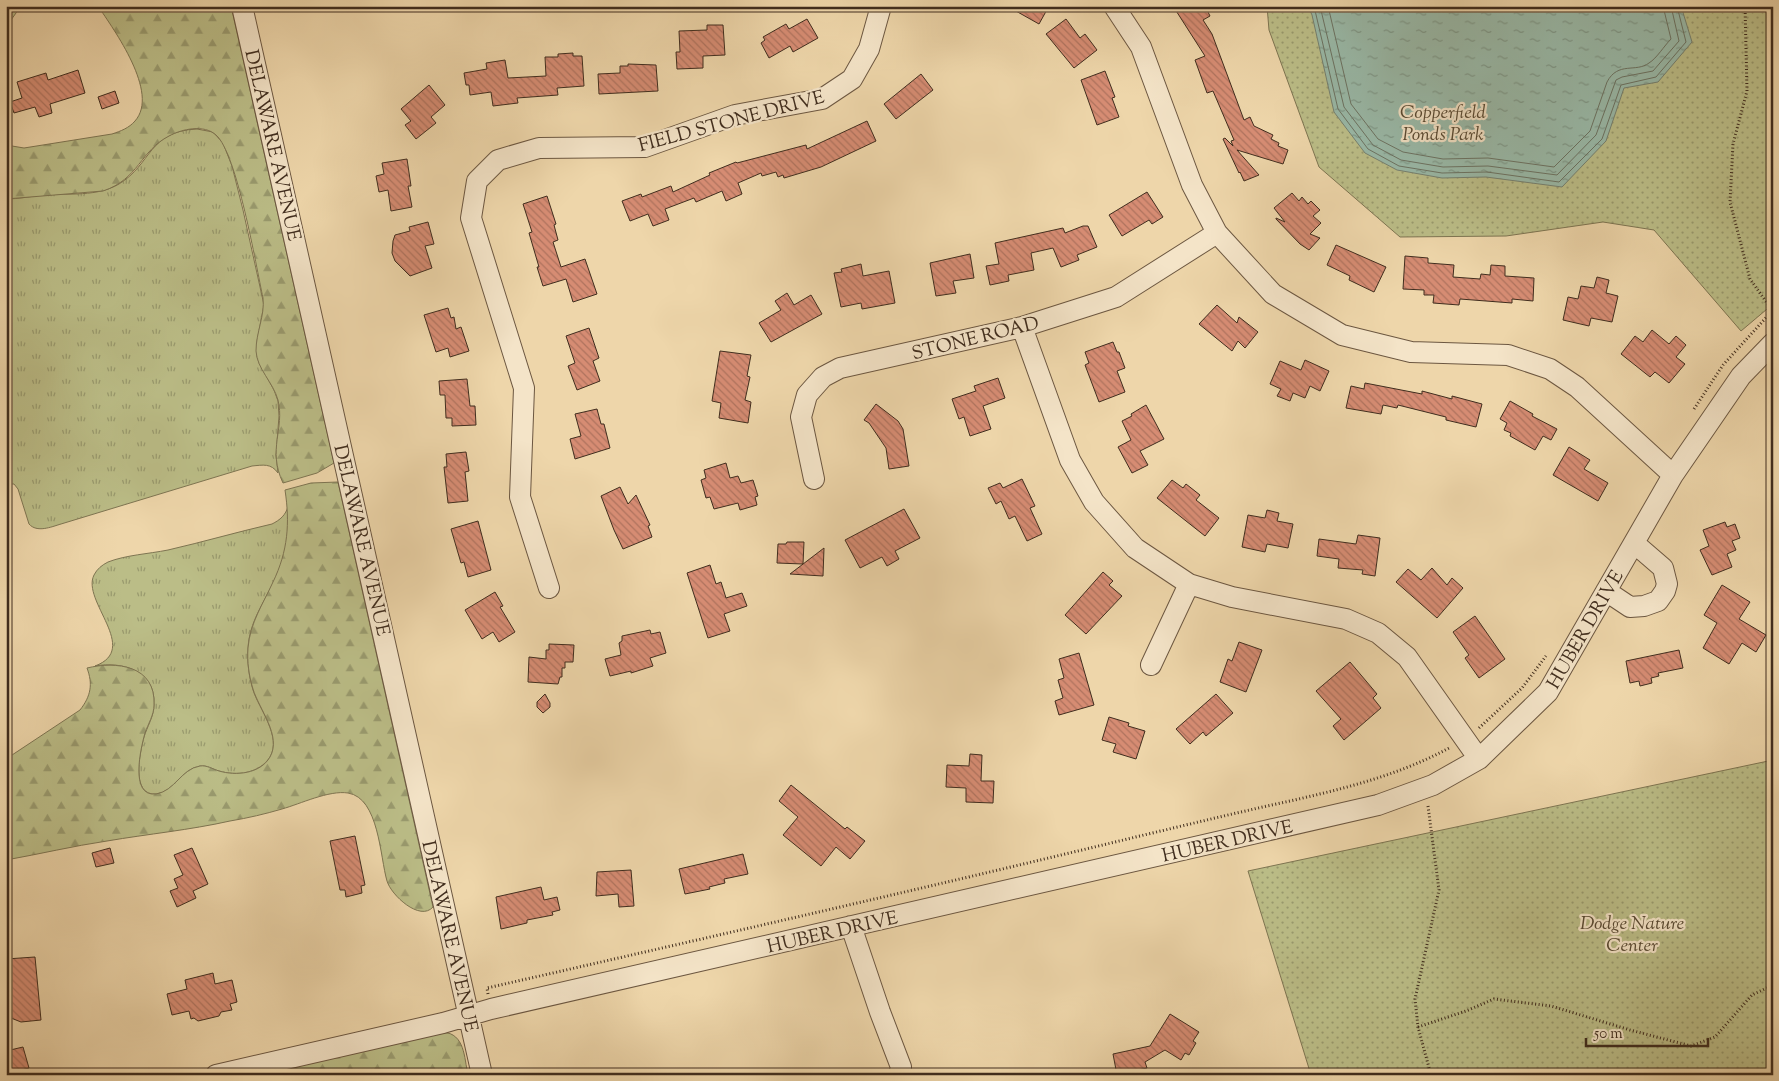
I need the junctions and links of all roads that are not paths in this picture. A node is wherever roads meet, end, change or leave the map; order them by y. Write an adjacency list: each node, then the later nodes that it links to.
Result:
1 (242, 6): 16 (street, DELAWARE AVENUE)
2 (881, 6): 11 (street, FIELD STONE DRIVE)
3 (1114, 6): 4 (street)
4 (1217, 233): 5 (street, STONE ROAD); 7 (street)
5 (1022, 327): 8 (street, STONE ROAD); 10 (street)
6 (1773, 343): 7 (street, HUBER DRIVE)
7 (1673, 475): 9 (street, HUBER DRIVE)
8 (814, 478)
9 (1634, 543): 12 (street, HUBER DRIVE); 12 (street)
10 (1189, 584): 13 (street); 14 (street)
11 (549, 588)
12 (1606, 591): 14 (street, HUBER DRIVE)
13 (1151, 665)
14 (1480, 759): 15 (street, HUBER DRIVE)
15 (851, 926): 16 (street, HUBER DRIVE); 19 (street)
16 (469, 1015): 17 (street, HUBER DRIVE); 18 (street, DELAWARE AVENUE)
17 (216, 1075)
18 (482, 1075)
19 (899, 1075)

